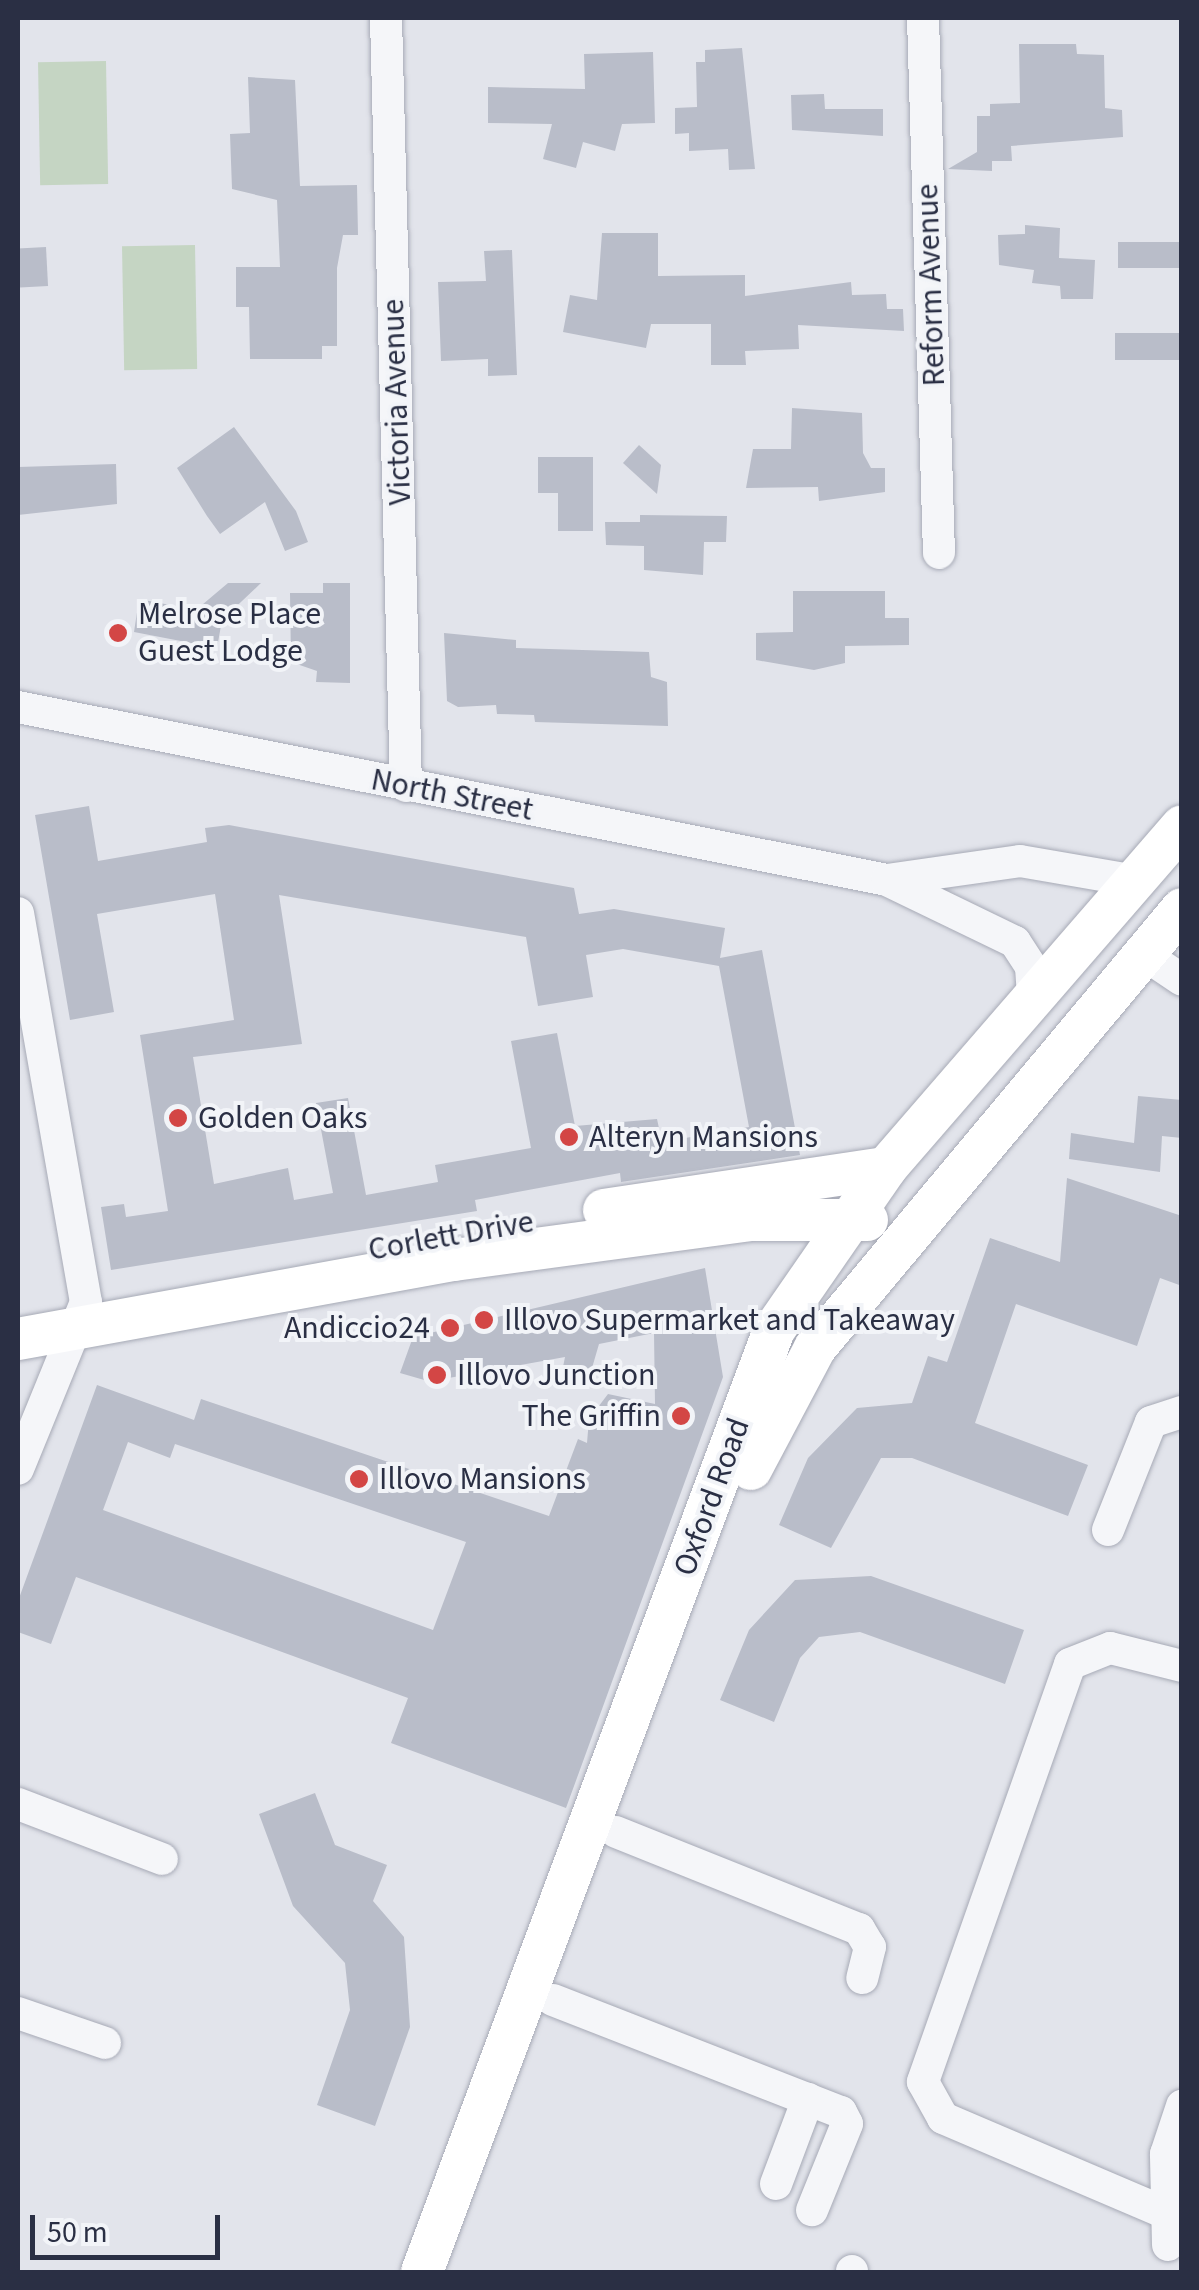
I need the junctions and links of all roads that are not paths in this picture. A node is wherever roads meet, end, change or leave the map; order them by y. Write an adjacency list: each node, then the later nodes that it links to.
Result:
1 (386, 18): 5 (street, Victoria Avenue)
2 (923, 18): 3 (street, Reform Avenue)
3 (939, 553)
4 (18, 707): 5 (street, North Street)
5 (406, 786): 8 (street, North Street)
6 (1182, 826): 9 (main road, Oxford Road)
7 (997, 862): 8 (street, North Street); 9 (street, North Street); 12 (street)
8 (887, 880): 12 (street, North Street)
9 (1136, 881): 15 (main road, Oxford Road)
10 (1182, 909): 13 (main road, Oxford Road)
11 (18, 913): 22 (street)
12 (986, 924): 15 (street, North Street)
13 (1142, 953): 14 (street); 17 (main road, Oxford Road)
14 (1182, 980)
15 (1033, 994): 16 (main road, Oxford Road)
16 (886, 1168): 18 (main road, Oxford Road); 22 (main road, Corlett Drive)
17 (940, 1191): 18 (main road, Corlett Drive); 29 (main road, Oxford Road)
18 (850, 1219): 19 (main road, Corlett Drive); 20 (main road, Oxford Road)
19 (749, 1220): 20 (main road); 22 (main road, Corlett Drive)
20 (794, 1293): 40 (main road, Oxford Road)
21 (18, 1312): 22 (main road, Corlett Drive)
22 (80, 1316): 23 (main road, Corlett Drive); 25 (street)
23 (18, 1339)
24 (1182, 1412): 26 (street)
25 (18, 1469)
26 (1108, 1530)
27 (1182, 1666): 39 (street)
28 (18, 1804): 30 (street)
29 (616, 1832): 31 (street); 32 (main road, Oxford Road)
30 (162, 1859)
31 (862, 1978)
32 (552, 2000): 35 (street); 41 (main road, Oxford Road)
33 (18, 2013): 34 (street)
34 (106, 2044)
35 (808, 2099): 37 (street); 38 (street)
36 (1182, 2106): 39 (street)
37 (776, 2184)
38 (812, 2210)
39 (1171, 2244)
40 (422, 2272)
41 (450, 2272)

